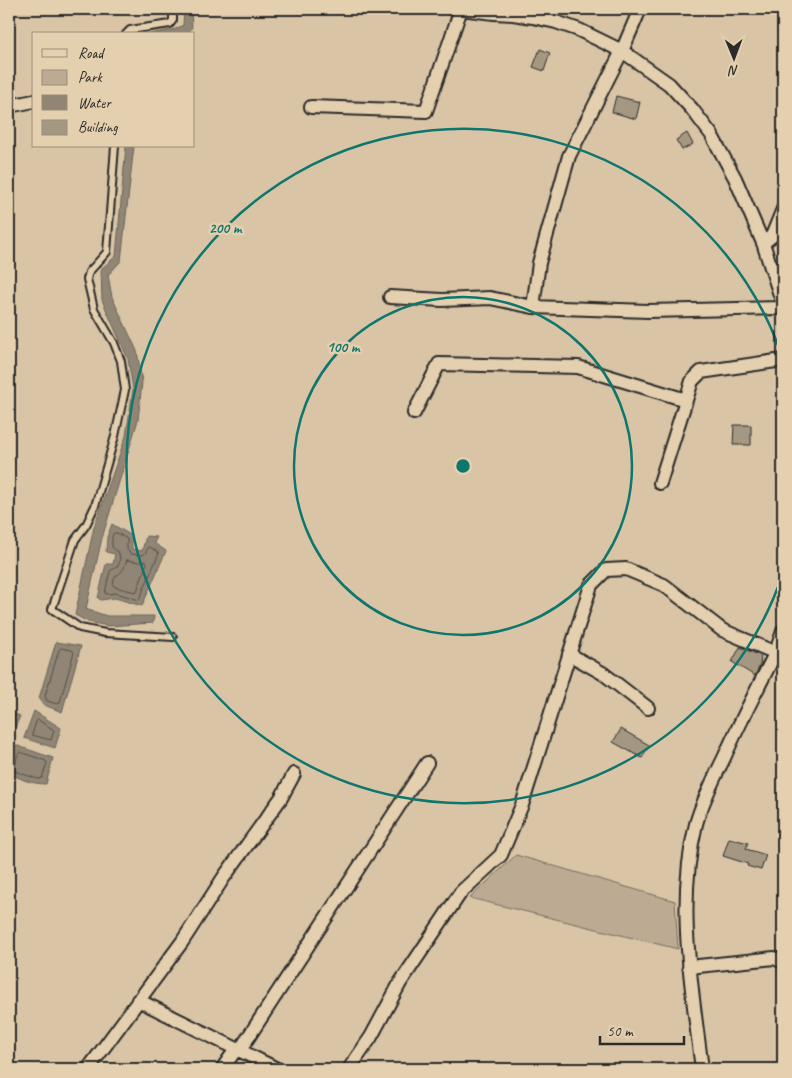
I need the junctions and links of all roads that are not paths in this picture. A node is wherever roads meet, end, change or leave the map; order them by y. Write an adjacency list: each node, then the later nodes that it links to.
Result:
1 (173, 9): 3 (lane)
2 (640, 9): 4 (street)
3 (128, 32)
4 (622, 51): 7 (street); 10 (street); 13 (street)
5 (32, 101): 6 (street)
6 (9, 106)
7 (311, 106)
8 (115, 148): 20 (lane)
9 (783, 209): 10 (street)
10 (763, 243): 12 (street)
11 (390, 297): 13 (street)
12 (783, 304)
13 (533, 307): 14 (street)
14 (783, 308)
15 (783, 360): 16 (street)
16 (686, 400): 17 (street); 18 (street)
17 (414, 413)
18 (660, 483)
19 (783, 631): 22 (street)
20 (173, 637)
21 (569, 654): 22 (street); 23 (street); 33 (street)
22 (780, 654): 27 (street)
23 (648, 708)
24 (427, 763): 29 (street)
25 (294, 774): 28 (street)
26 (783, 962): 27 (street)
27 (689, 967): 34 (street)
28 (138, 1000): 29 (street); 30 (street)
29 (238, 1049): 31 (street); 32 (street)
30 (88, 1069)
31 (222, 1069)
32 (277, 1069)
33 (349, 1069)
34 (702, 1069)

